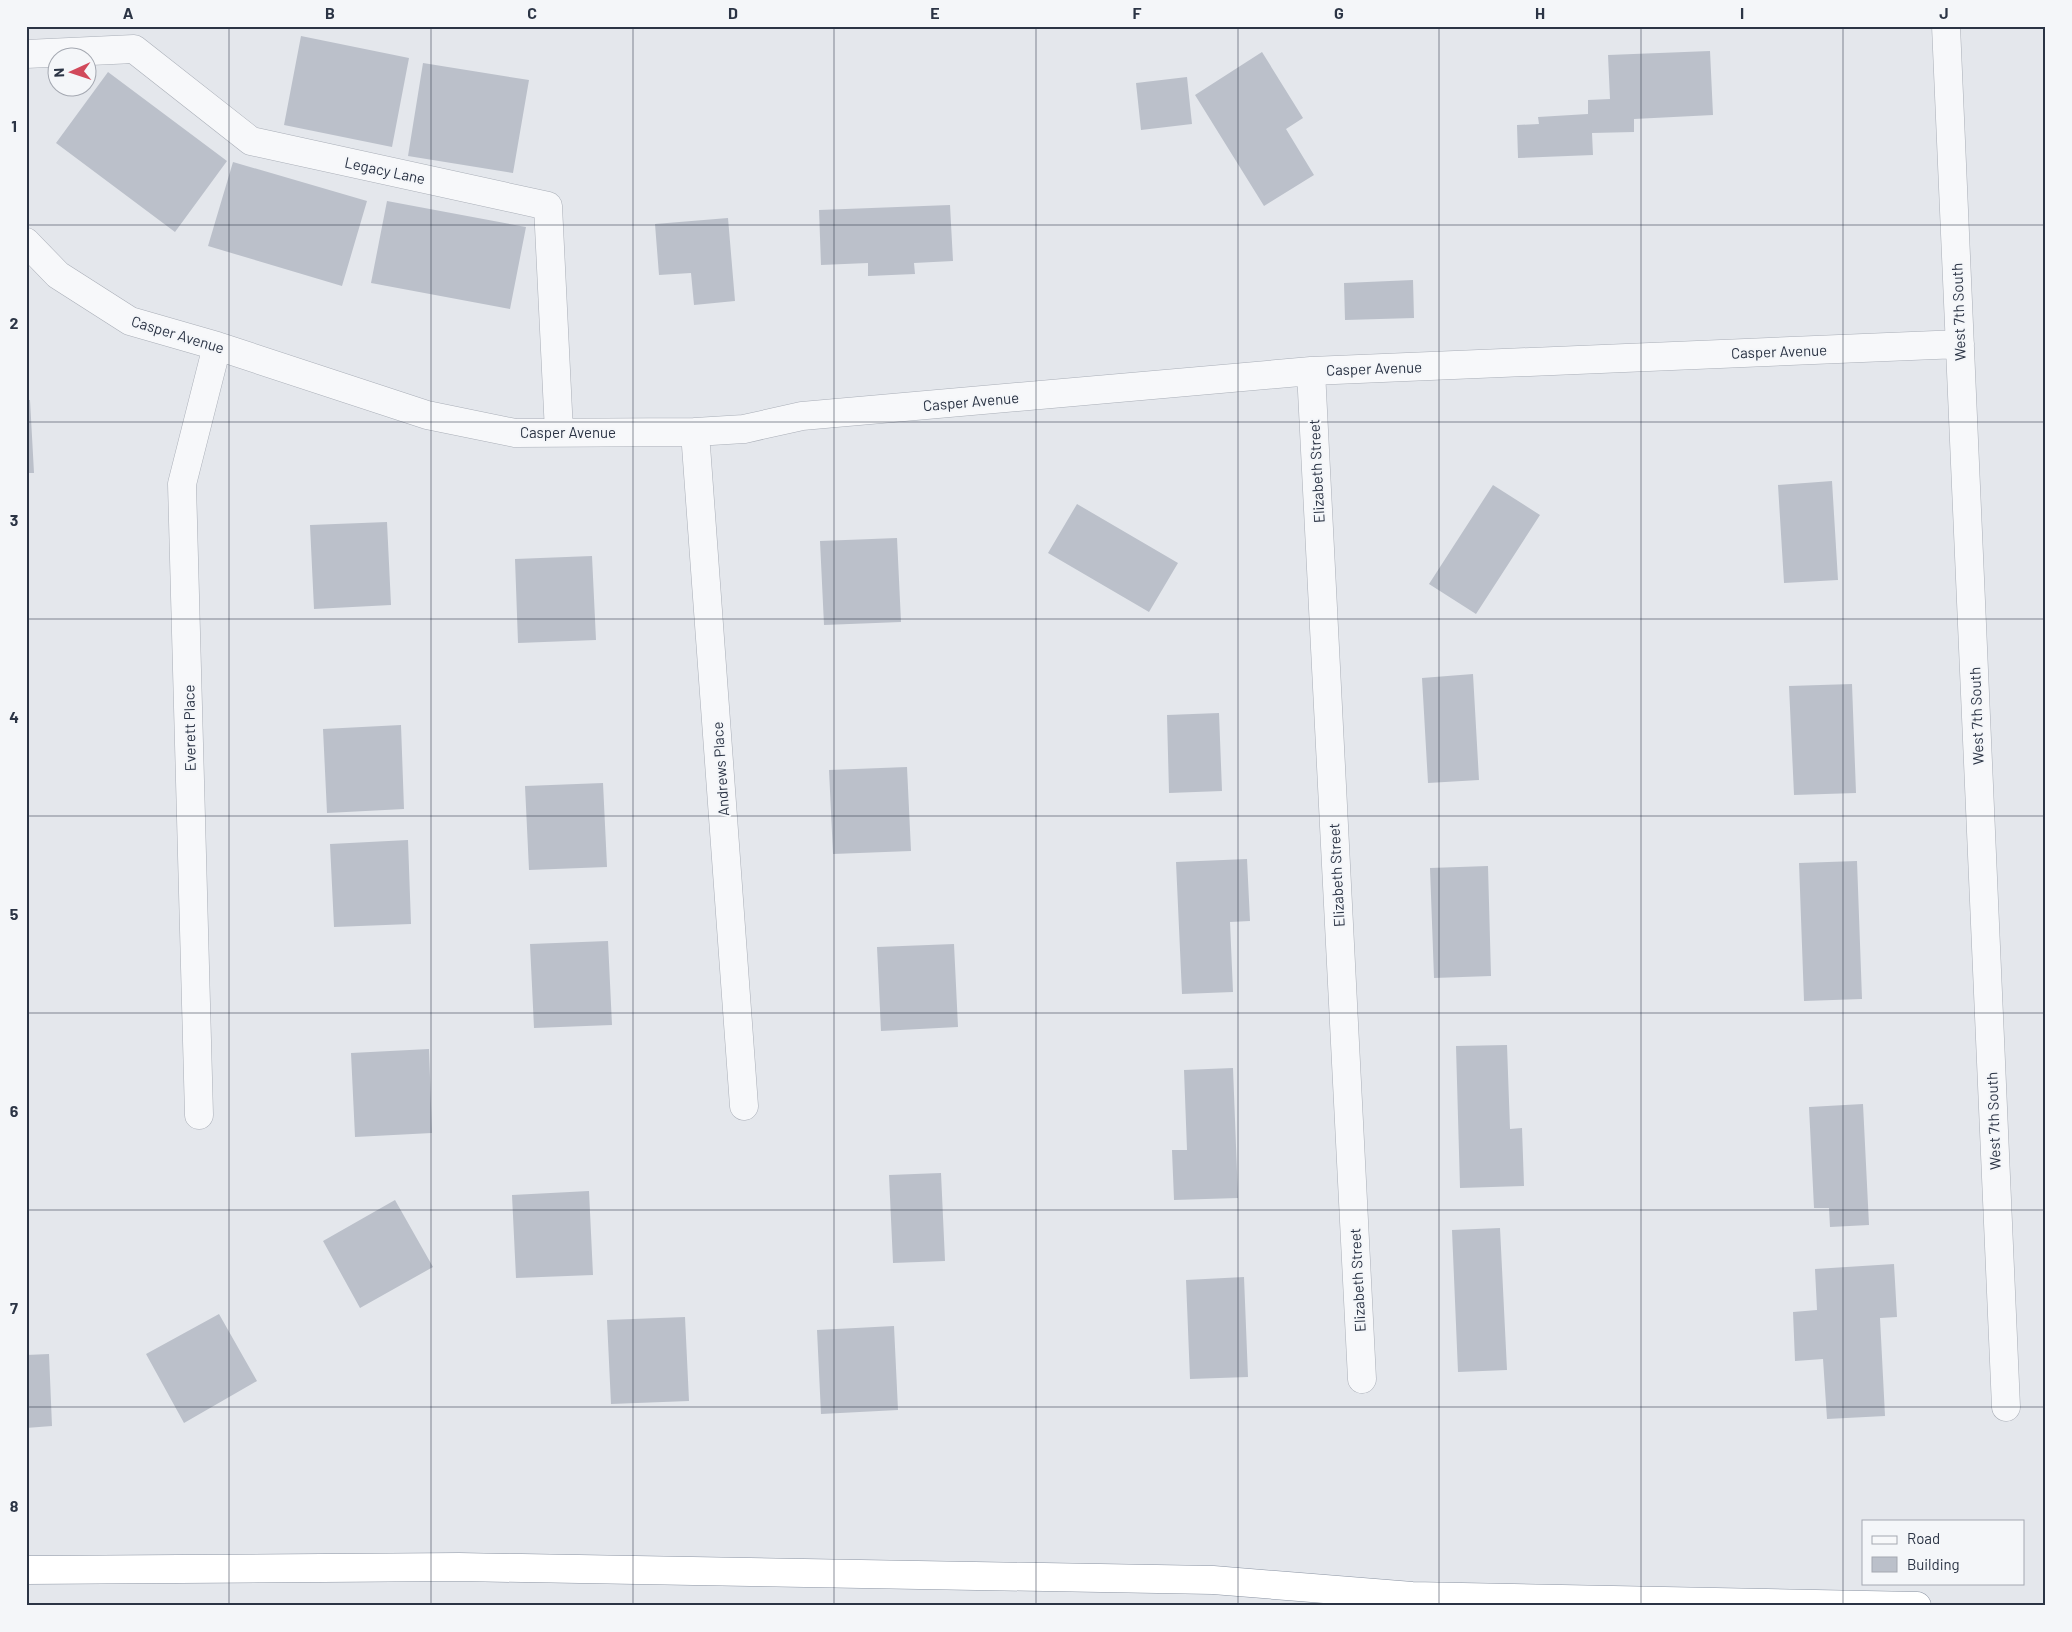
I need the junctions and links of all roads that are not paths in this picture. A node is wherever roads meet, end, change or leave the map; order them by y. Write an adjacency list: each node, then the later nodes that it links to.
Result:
1 (1946, 26): 4 (street, West 7th South)
2 (26, 54): 7 (street, Legacy Lane)
3 (26, 242): 5 (street, Casper Avenue)
4 (1960, 344): 6 (street, Casper Avenue); 12 (street, West 7th South)
5 (217, 346): 7 (street, Casper Avenue); 10 (street, Everett Place)
6 (1311, 371): 8 (street, Casper Avenue); 11 (street, Elizabeth Street)
7 (559, 432): 8 (street, Casper Avenue)
8 (695, 432): 9 (street, Andrews Place)
9 (744, 1106)
10 (199, 1115)
11 (1362, 1379)
12 (2006, 1407)
13 (26, 1570): 14 (highway)
14 (1917, 1606)

